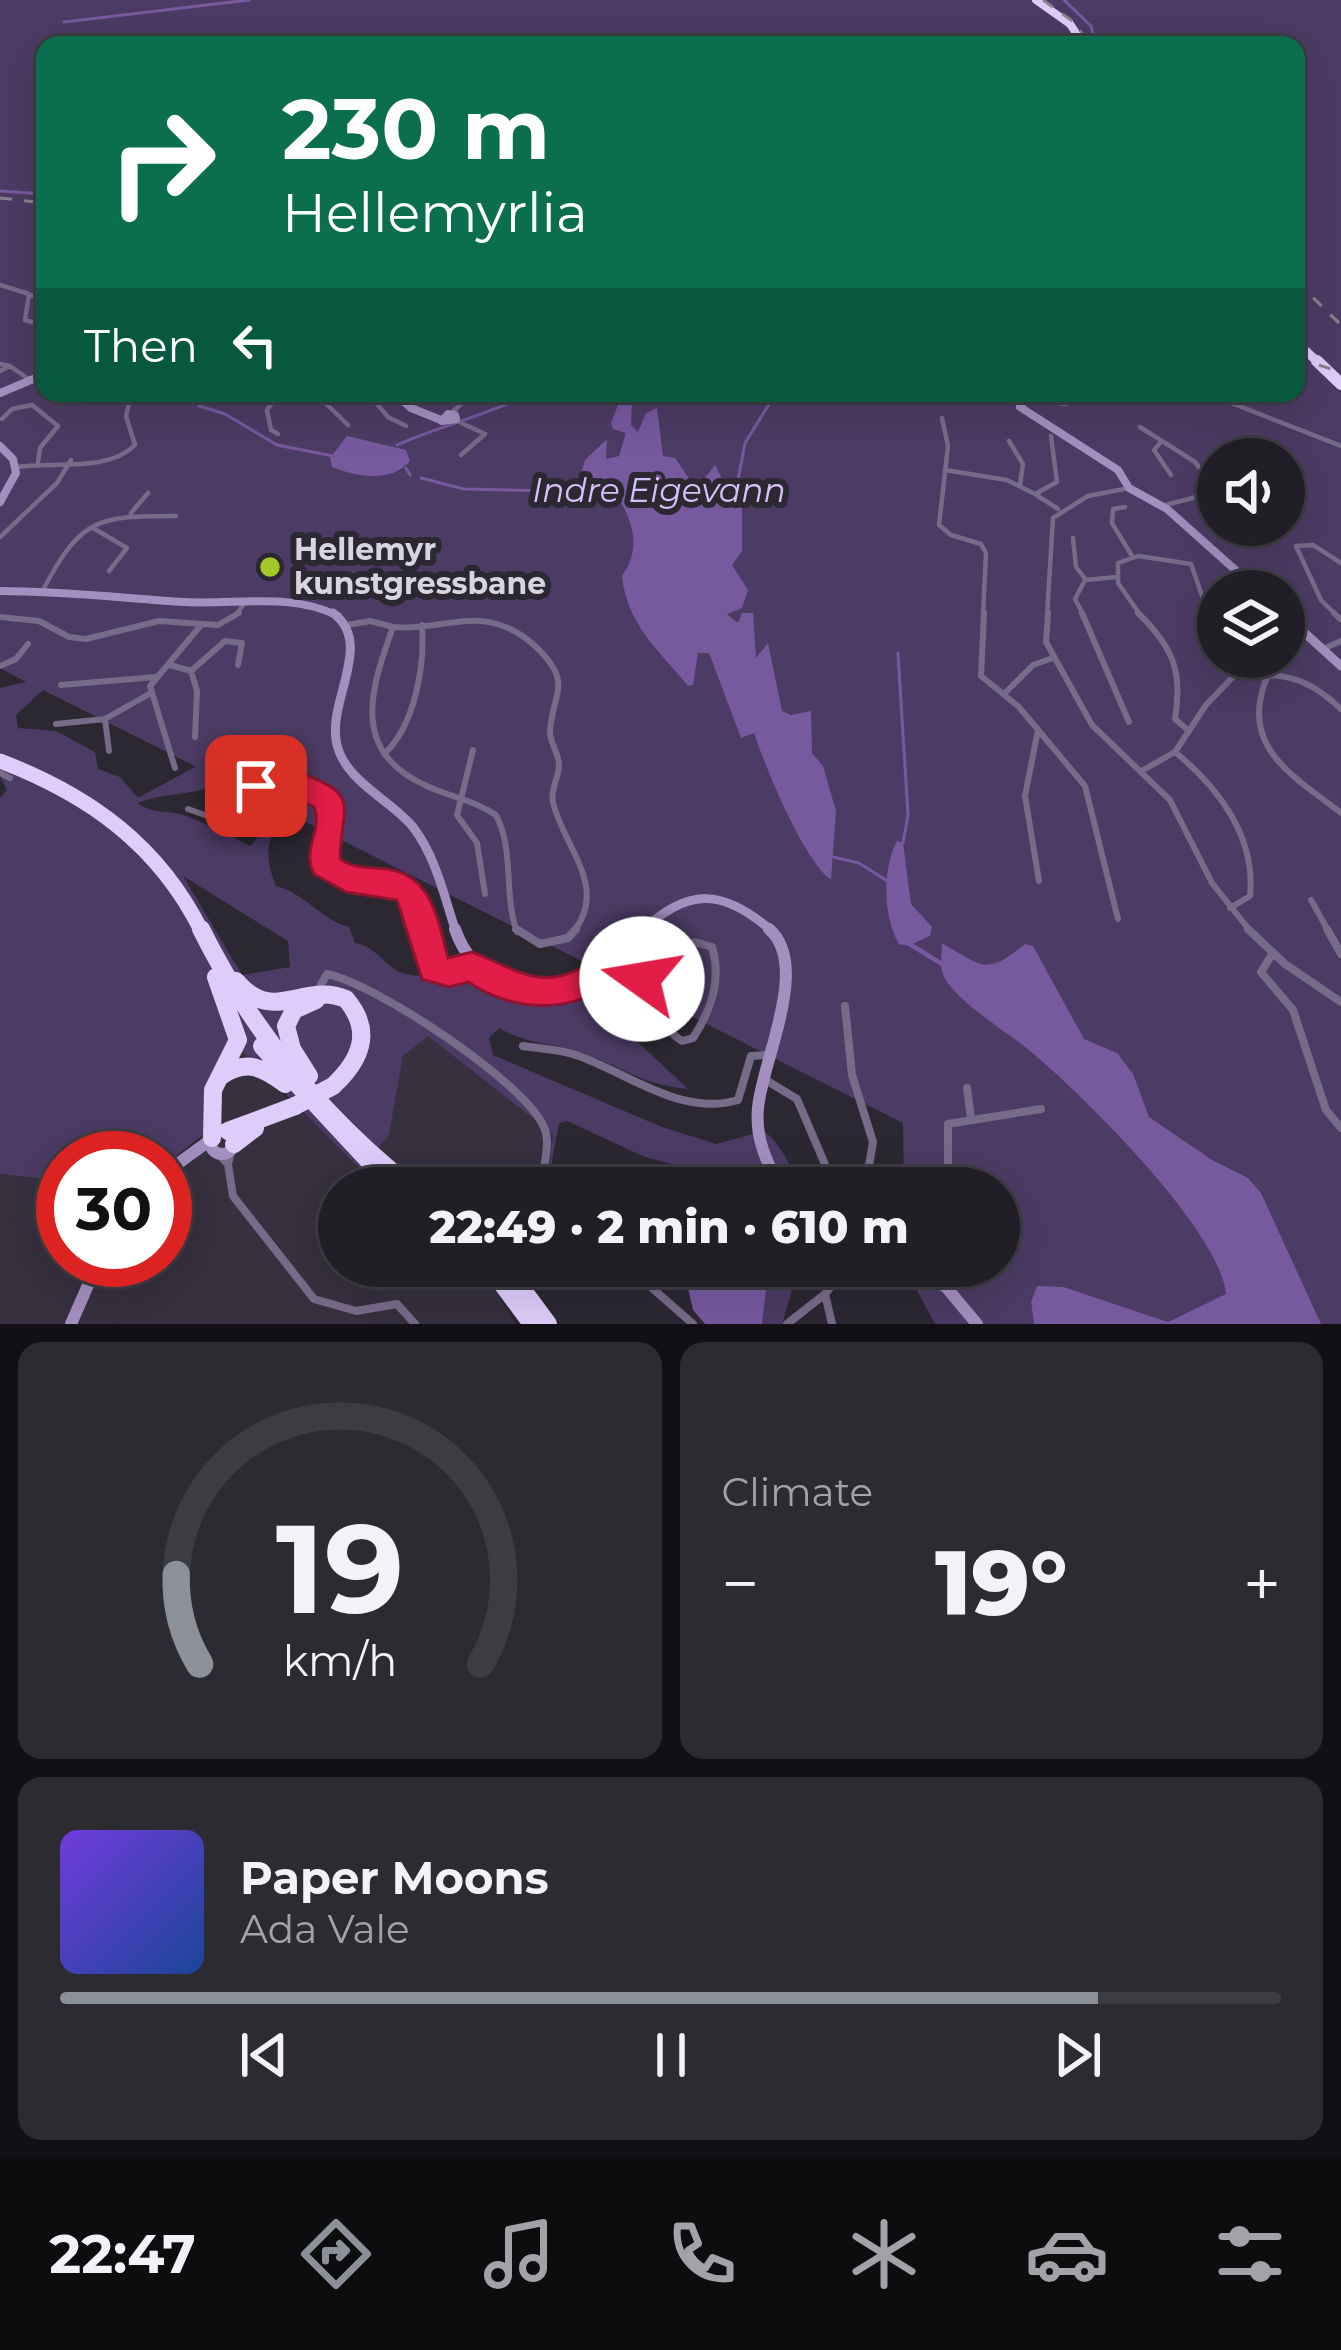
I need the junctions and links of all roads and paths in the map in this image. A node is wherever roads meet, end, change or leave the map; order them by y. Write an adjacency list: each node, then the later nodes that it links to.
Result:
1 (1036, 0): 2 (highway)
2 (1078, 36)
3 (0, 285): 5 (street)
4 (36, 295): 5 (street)
5 (30, 296): 6 (street)
6 (36, 323)
7 (1305, 352): 11 (highway)
8 (0, 368): 10 (street)
9 (36, 378): 12 (street)
10 (27, 379)
11 (1341, 385)
12 (0, 393)
13 (127, 402): 35 (street)
14 (273, 402): 28 (street)
15 (324, 402): 25 (street)
16 (376, 402): 26 (street)
17 (408, 402): 22 (street)
18 (464, 402): 22 (street)
19 (1026, 402): 21 (street)
20 (1229, 402): 33 (street)
21 (1020, 407): 41 (street)
22 (447, 417): 34 (street)
23 (942, 418): 38 (street)
24 (2, 419): 36 (street)
25 (348, 425)
26 (406, 426)
27 (1141, 427): 31 (street)
28 (278, 434)
29 (1051, 436): 43 (street)
30 (1009, 441): 40 (street)
31 (1160, 442): 39 (street); 45 (street)
32 (0, 446): 37 (street)
33 (1341, 446)
34 (461, 455)
35 (70, 460): 36 (street); 51 (street)
36 (38, 462): 37 (street)
37 (17, 466): 44 (street)
38 (945, 470): 40 (street); 85 (street)
39 (1171, 475)
40 (1020, 485): 43 (street)
41 (1129, 488): 45 (street); 47 (street)
42 (148, 493): 48 (street)
43 (1035, 494): 47 (street)
44 (0, 502)
45 (1162, 506): 55 (street)
46 (1125, 507): 53 (street)
47 (1058, 509): 73 (street)
48 (131, 513): 49 (street); 50 (street)
49 (176, 516)
50 (93, 528): 56 (street); 60 (street)
51 (0, 537)
52 (1073, 538): 59 (street)
53 (1132, 556): 57 (street); 58 (street)
54 (1341, 563): 64 (street)
55 (1235, 570)
56 (109, 571)
57 (1197, 572)
58 (1117, 577): 59 (street); 91 (street)
59 (1086, 580): 88 (street)
60 (43, 590): 61 (street); 62 (street)
61 (0, 591)
62 (246, 601): 65 (street); 66 (street)
63 (0, 617): 66 (street)
64 (1341, 620)
65 (347, 625): 68 (street); 114 (street)
66 (201, 626): 74 (street)
67 (422, 626): 68 (street); 97 (street); 102 (street)
68 (393, 627): 97 (street)
69 (1305, 634): 72 (street)
70 (1341, 641): 72 (street)
71 (28, 644): 76 (street)
72 (1323, 649): 77 (street)
73 (1053, 658): 85 (street); 100 (street)
74 (170, 665): 78 (street); 79 (street)
75 (238, 665): 78 (street)
76 (0, 666)
77 (1341, 666)
78 (191, 671): 92 (street)
79 (156, 676): 83 (street); 84 (street)
80 (1229, 678): 91 (street)
81 (1267, 678): 104 (street)
82 (1284, 678): 86 (street)
83 (61, 685)
84 (151, 693): 87 (street); 98 (street)
85 (1004, 694): 90 (street)
86 (1341, 710)
87 (105, 719): 89 (street); 94 (street)
88 (1129, 722)
89 (56, 724)
90 (1038, 730): 105 (street); 109 (street)
91 (1189, 731): 96 (street)
92 (195, 737)
93 (473, 750): 102 (street)
94 (109, 751)
95 (257, 752): 101 (street)
96 (1175, 752): 100 (street); 108 (street)
97 (383, 754): 102 (street)
98 (175, 768)
99 (3, 770): 110 (highway); 116 (highway)
100 (1143, 770): 108 (street)
101 (259, 790): 103 (street); 114 (street)
102 (459, 797): 106 (street)
103 (188, 809)
104 (1341, 813)
105 (1039, 881)
106 (485, 894)
107 (1311, 900): 112 (street)
108 (1230, 908): 111 (street)
109 (1118, 919)
110 (206, 935): 117 (highway); 126 (highway)
111 (1273, 953): 118 (street); 128 (street)
112 (1341, 954)
113 (617, 955): 114 (street); 115 (street); 121 (street)
114 (472, 966)
115 (643, 971): 115 (street)
116 (216, 977): 124 (highway); 126 (highway)
117 (317, 997): 126 (highway); 129 (highway, bridge); 131 (street)
118 (1341, 1002)
119 (845, 1006): 122 (street)
120 (523, 1046): 121 (street)
121 (767, 1055): 122 (street)
122 (760, 1078): 134 (street)
123 (967, 1088): 127 (street)
124 (213, 1093): 126 (highway); 129 (highway)
125 (1041, 1109): 127 (street)
126 (324, 1110): 132 (highway); 133 (highway)
127 (971, 1118): 135 (street)
128 (1341, 1129)
129 (223, 1145): 130 (street); 146 (street)
130 (192, 1160)
131 (544, 1162)
132 (375, 1167)
133 (388, 1167)
134 (770, 1167)
135 (949, 1167)
136 (86, 1287): 143 (street)
137 (505, 1287): 147 (highway)
138 (521, 1287): 148 (highway)
139 (652, 1287): 149 (street)
140 (830, 1287): 142 (street)
141 (947, 1287): 152 (street)
142 (825, 1294): 150 (street); 151 (street)
143 (76, 1306): 144 (street); 145 (street)
144 (61, 1324)
145 (70, 1324)
146 (416, 1324)
147 (532, 1324)
148 (548, 1324)
149 (693, 1324)
150 (787, 1324)
151 (832, 1324)
152 (977, 1324)

